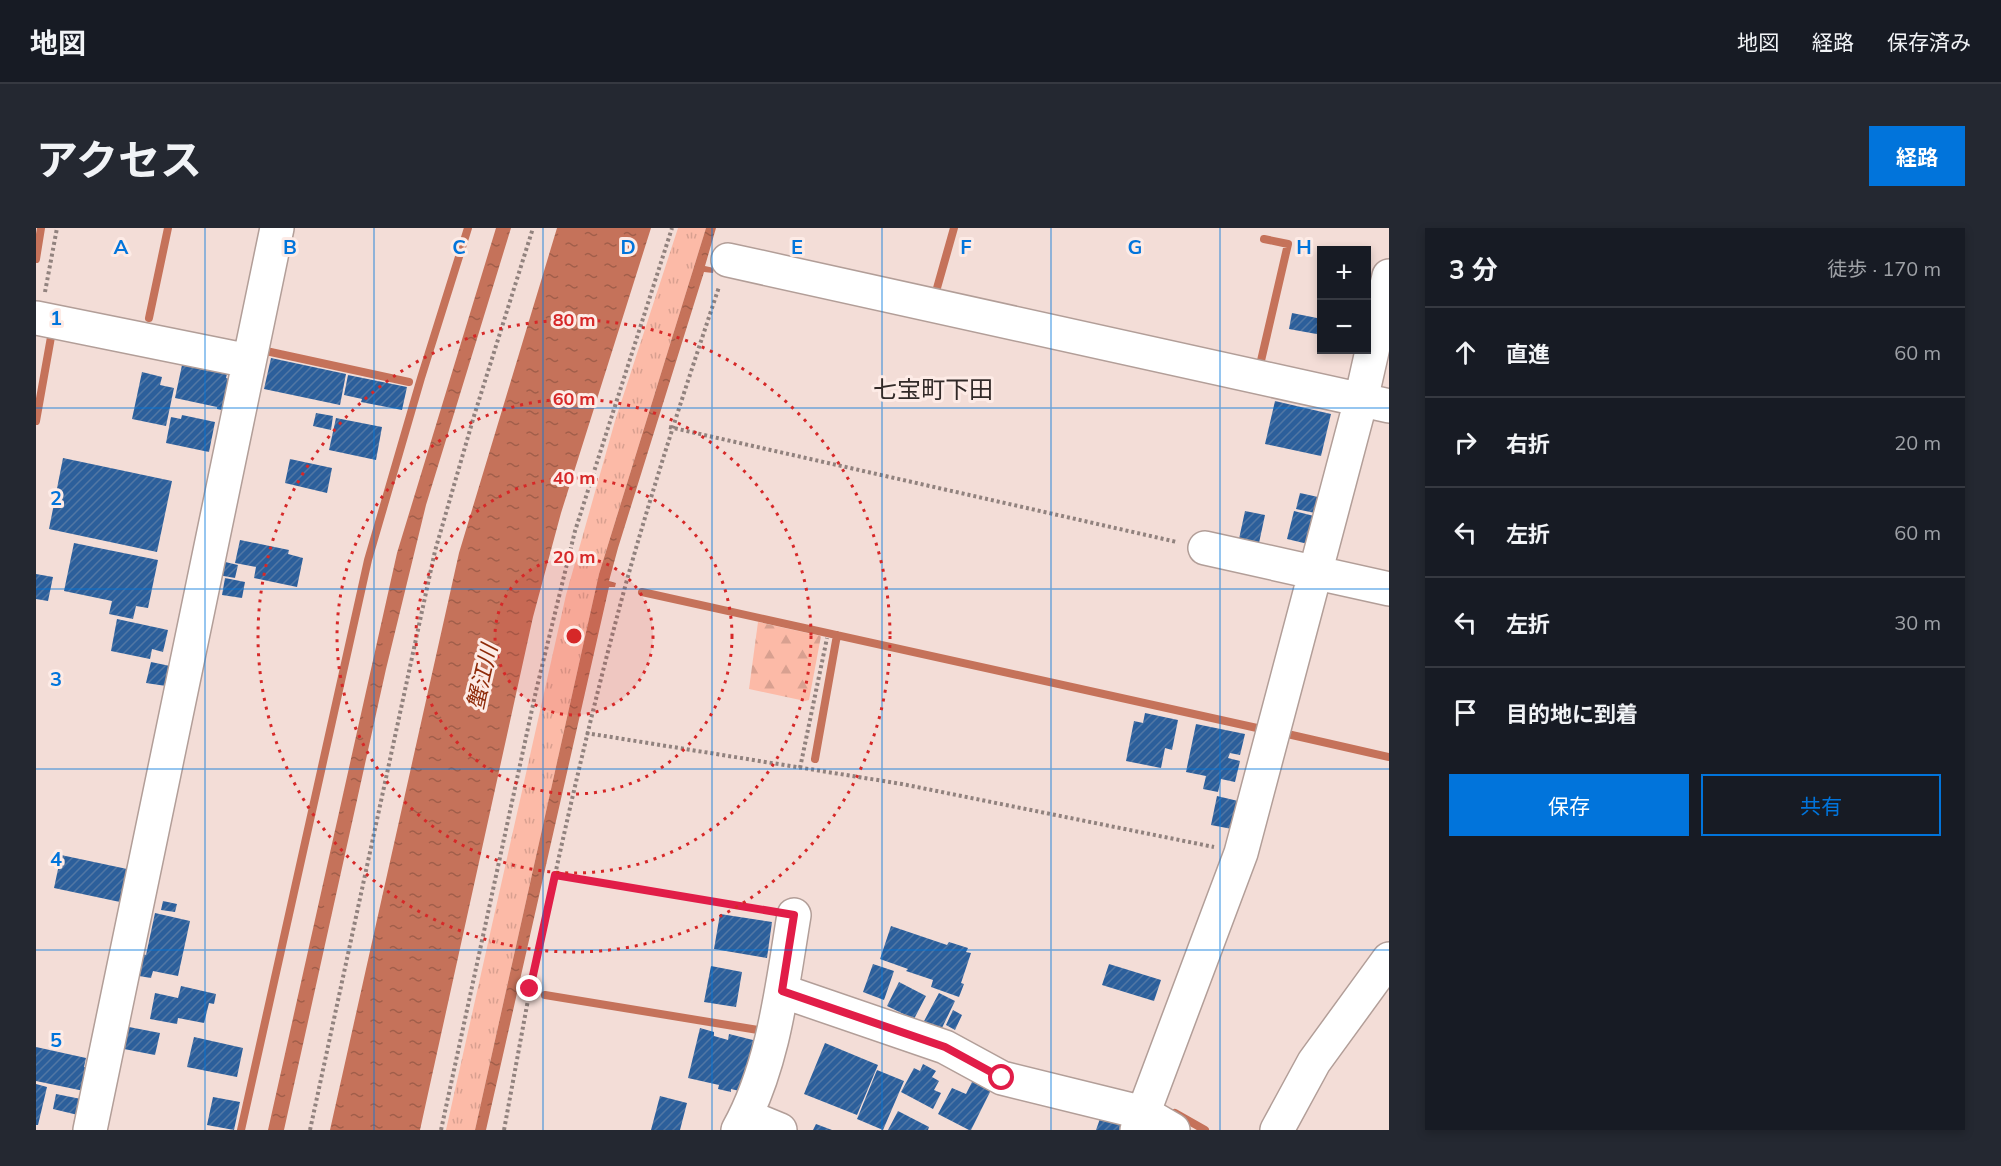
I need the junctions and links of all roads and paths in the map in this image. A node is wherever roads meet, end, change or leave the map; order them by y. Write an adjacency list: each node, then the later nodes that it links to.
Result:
1 (57, 228): 7 (path)
2 (277, 228): 8 (street)
3 (533, 228): 25 (path)
4 (672, 228): 26 (path)
5 (728, 260): 9 (street); 10 (path)
6 (1389, 276): 9 (street)
7 (38, 318): 8 (street)
8 (249, 361): 24 (street)
9 (1375, 403): 12 (street)
10 (670, 428): 11 (path); 15 (path)
11 (1205, 548): 12 (street)
12 (1314, 573): 13 (street); 17 (street)
13 (1389, 589)
14 (827, 638): 16 (path)
15 (586, 733): 16 (path); 18 (path)
16 (800, 768): 17 (path)
17 (1241, 853): 22 (street)
18 (555, 875): 19 (path); 27 (path)
19 (794, 915): 21 (street)
20 (1389, 959): 30 (street)
21 (782, 991): 22 (street); 23 (street)
22 (1141, 1121): 29 (street)
23 (742, 1123): 28 (street)
24 (90, 1130)
25 (310, 1130)
26 (441, 1130)
27 (504, 1130)
28 (780, 1130)
29 (1173, 1130)
30 (1277, 1130)

